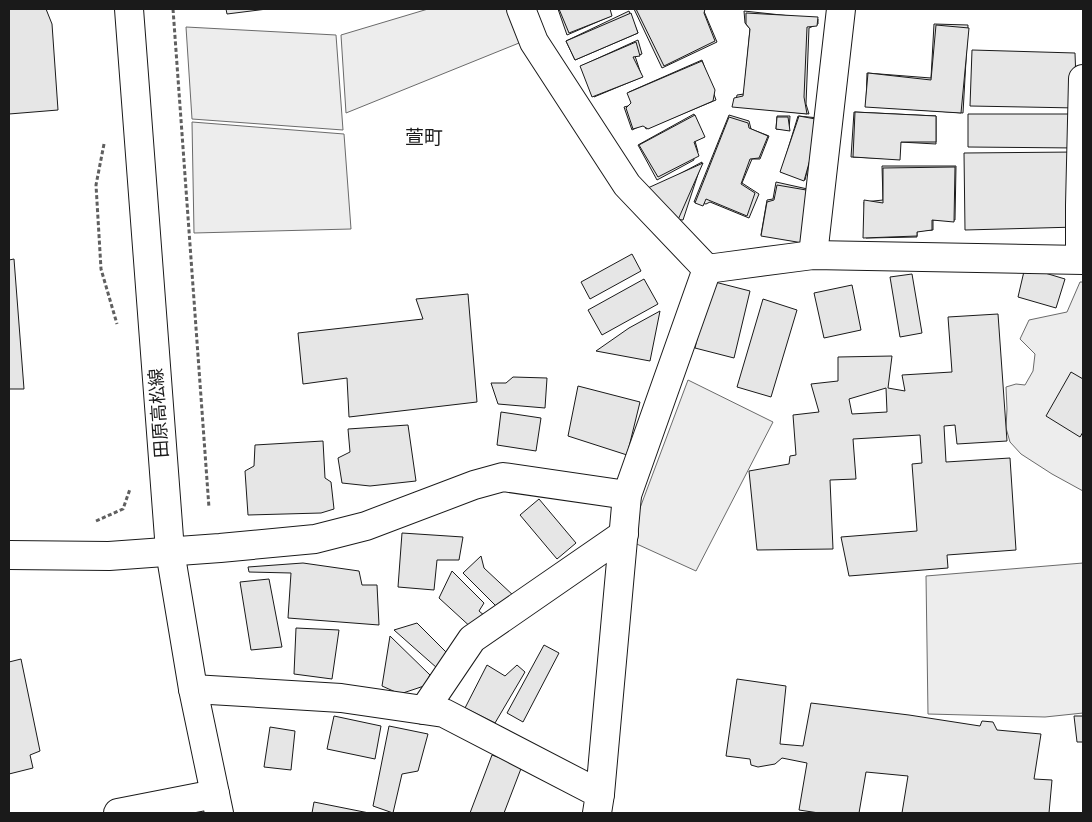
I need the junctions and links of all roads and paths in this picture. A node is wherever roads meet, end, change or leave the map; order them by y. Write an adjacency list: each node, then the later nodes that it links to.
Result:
1 (129, 9): 16 (street, 田原高松線)
2 (173, 9): 13 (path)
3 (520, 9): 9 (street)
4 (840, 9): 7 (street)
5 (1083, 79): 8 (street)
6 (105, 138): 10 (path)
7 (813, 255): 8 (street); 9 (street)
8 (1082, 260)
9 (707, 269): 12 (street)
10 (118, 327)
11 (131, 486): 14 (path)
12 (628, 495): 15 (street); 16 (street)
13 (209, 508)
14 (94, 522)
15 (624, 534): 19 (street); 21 (street)
16 (170, 551): 17 (street); 18 (street, 田原高松線)
17 (9, 554)
18 (193, 689): 19 (street); 20 (street, 田原高松線)
19 (424, 710): 21 (street)
20 (217, 804): 22 (street)
21 (598, 804)
22 (118, 813)

